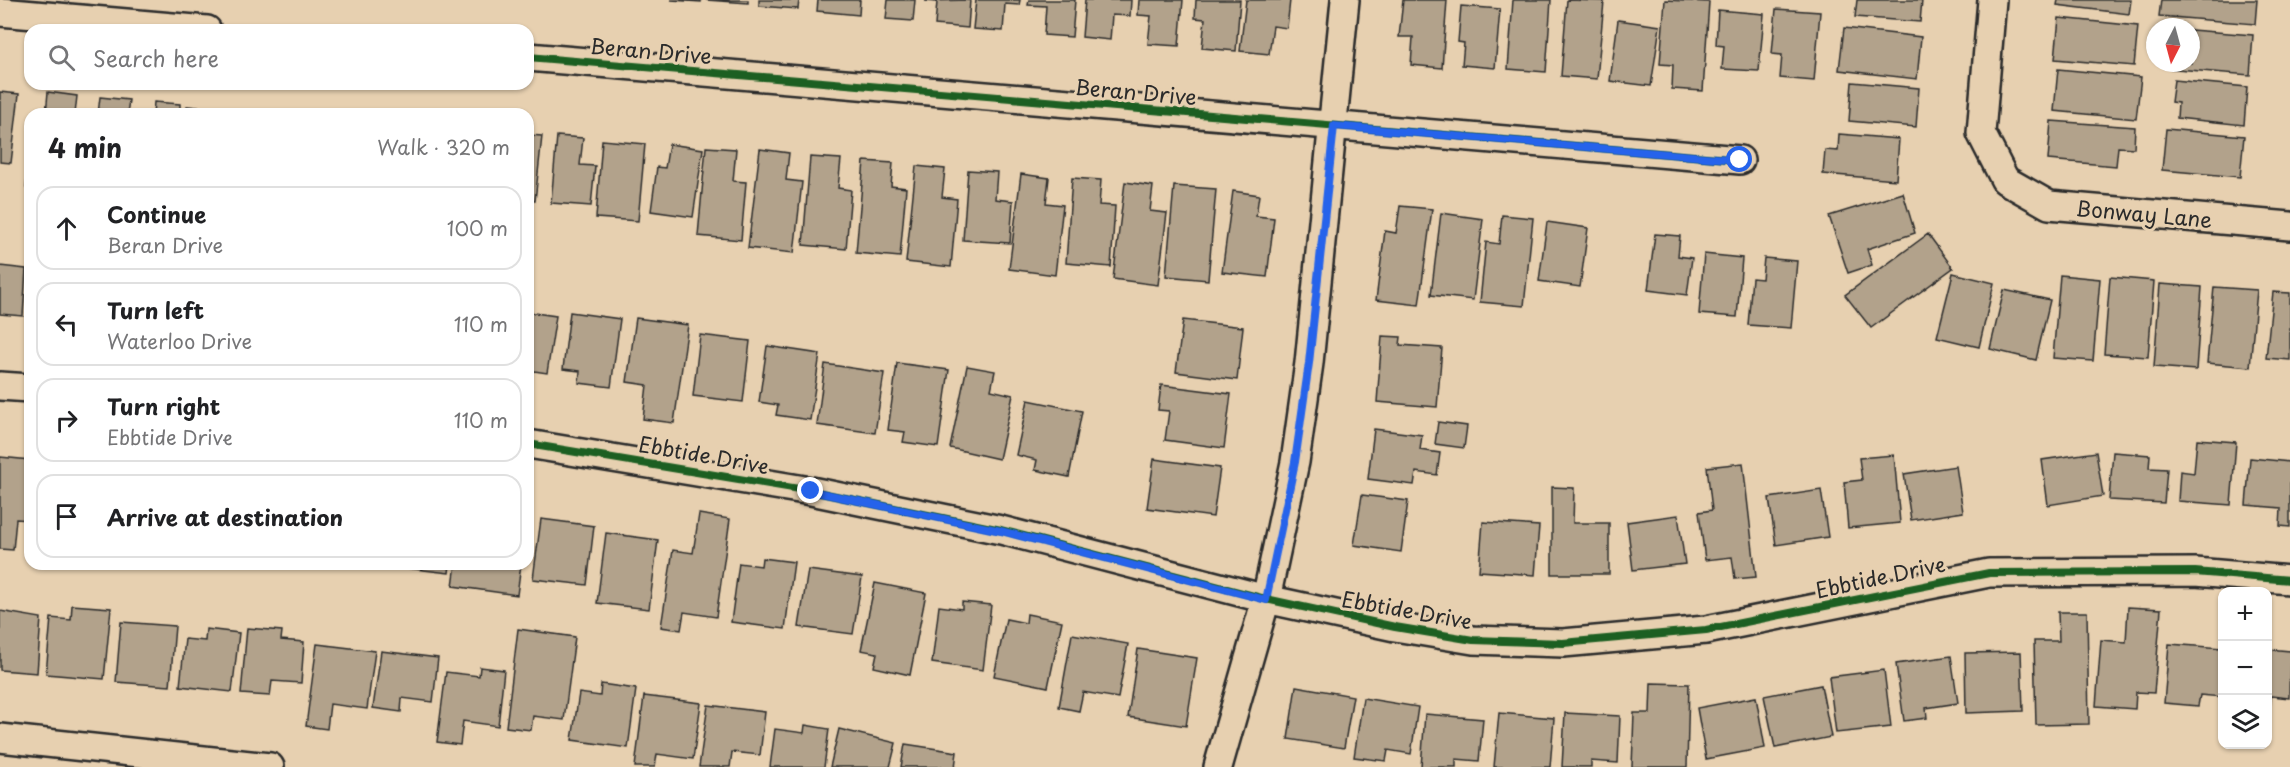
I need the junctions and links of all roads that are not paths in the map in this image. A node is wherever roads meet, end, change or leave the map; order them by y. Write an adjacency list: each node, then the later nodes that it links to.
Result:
1 (1345, 0): 6 (street)
2 (1992, 0): 8 (street, Bonway Lane)
3 (0, 12): 4 (street)
4 (138, 24)
5 (534, 58): 6 (street, Beran Drive)
6 (1334, 126): 7 (street, Beran Drive); 13 (street)
7 (1740, 160)
8 (2290, 226)
9 (0, 386): 10 (street)
10 (24, 388)
11 (534, 445): 13 (street, Ebbtide Drive)
12 (2290, 580): 13 (street, Ebbtide Drive)
13 (1266, 600): 16 (street)
14 (0, 738): 15 (street)
15 (270, 767)
16 (1218, 767)

